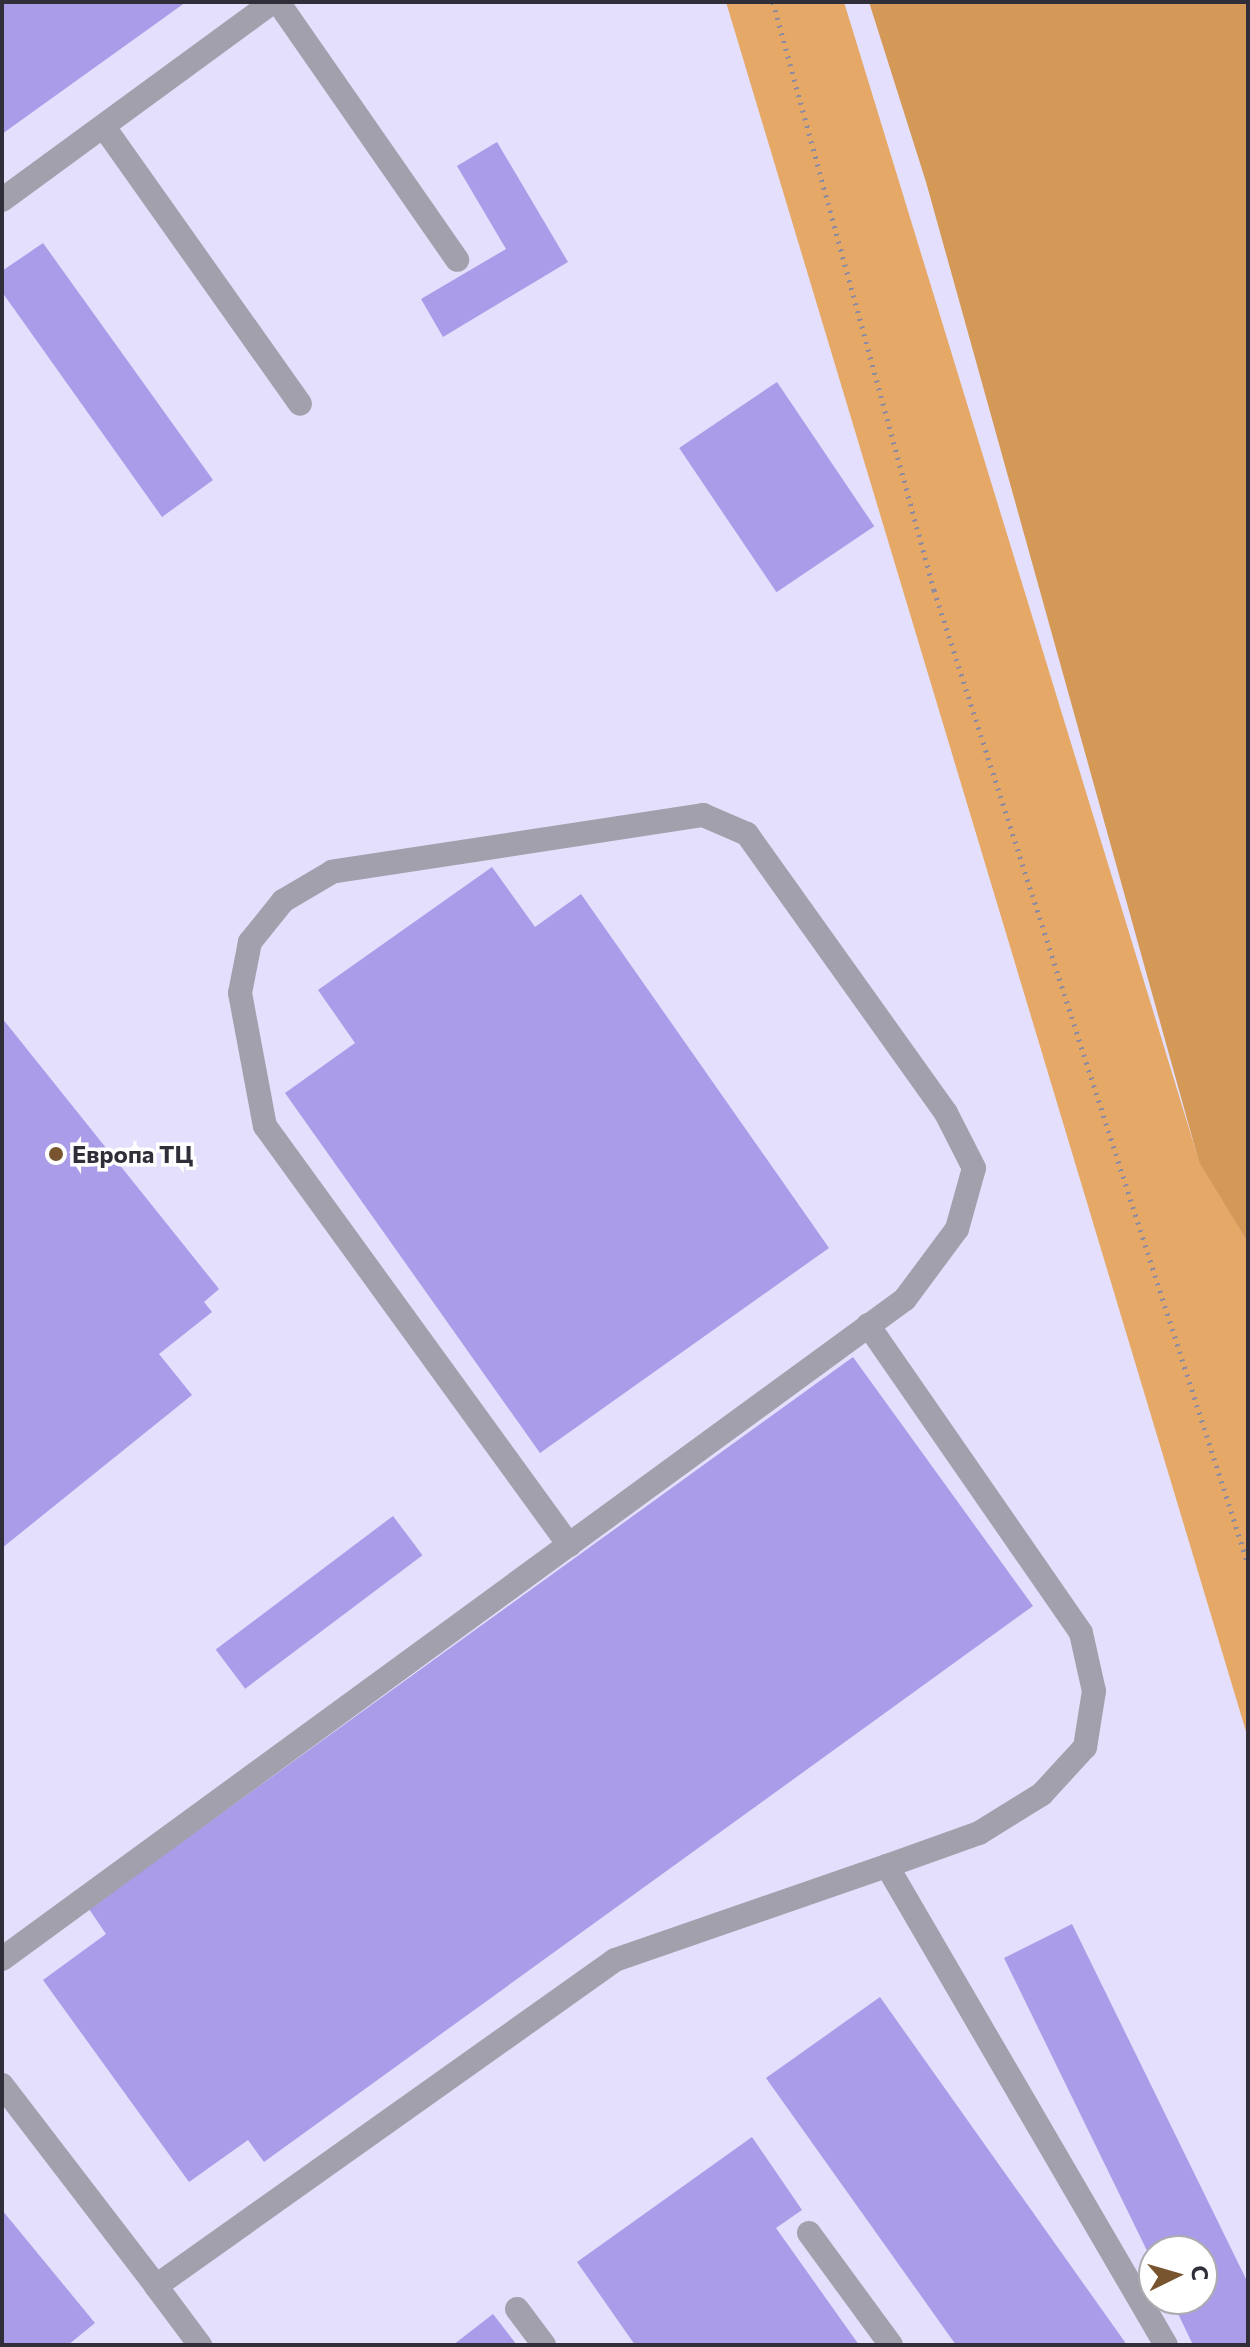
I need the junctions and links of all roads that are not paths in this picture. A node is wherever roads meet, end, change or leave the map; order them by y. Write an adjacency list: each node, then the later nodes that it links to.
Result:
1 (275, 3): 2 (lane); 4 (lane)
2 (104, 127): 3 (lane); 5 (lane)
3 (2, 200)
4 (457, 260)
5 (300, 404)
6 (868, 1325): 7 (lane); 7 (lane); 8 (lane)
7 (569, 1545): 9 (lane)
8 (887, 1866): 12 (lane); 17 (lane)
9 (2, 1959)
10 (2, 2085): 12 (lane)
11 (809, 2233): 16 (lane)
12 (156, 2286): 14 (lane)
13 (517, 2309): 15 (lane)
14 (200, 2345)
15 (544, 2345)
16 (891, 2345)
17 (1166, 2345)

